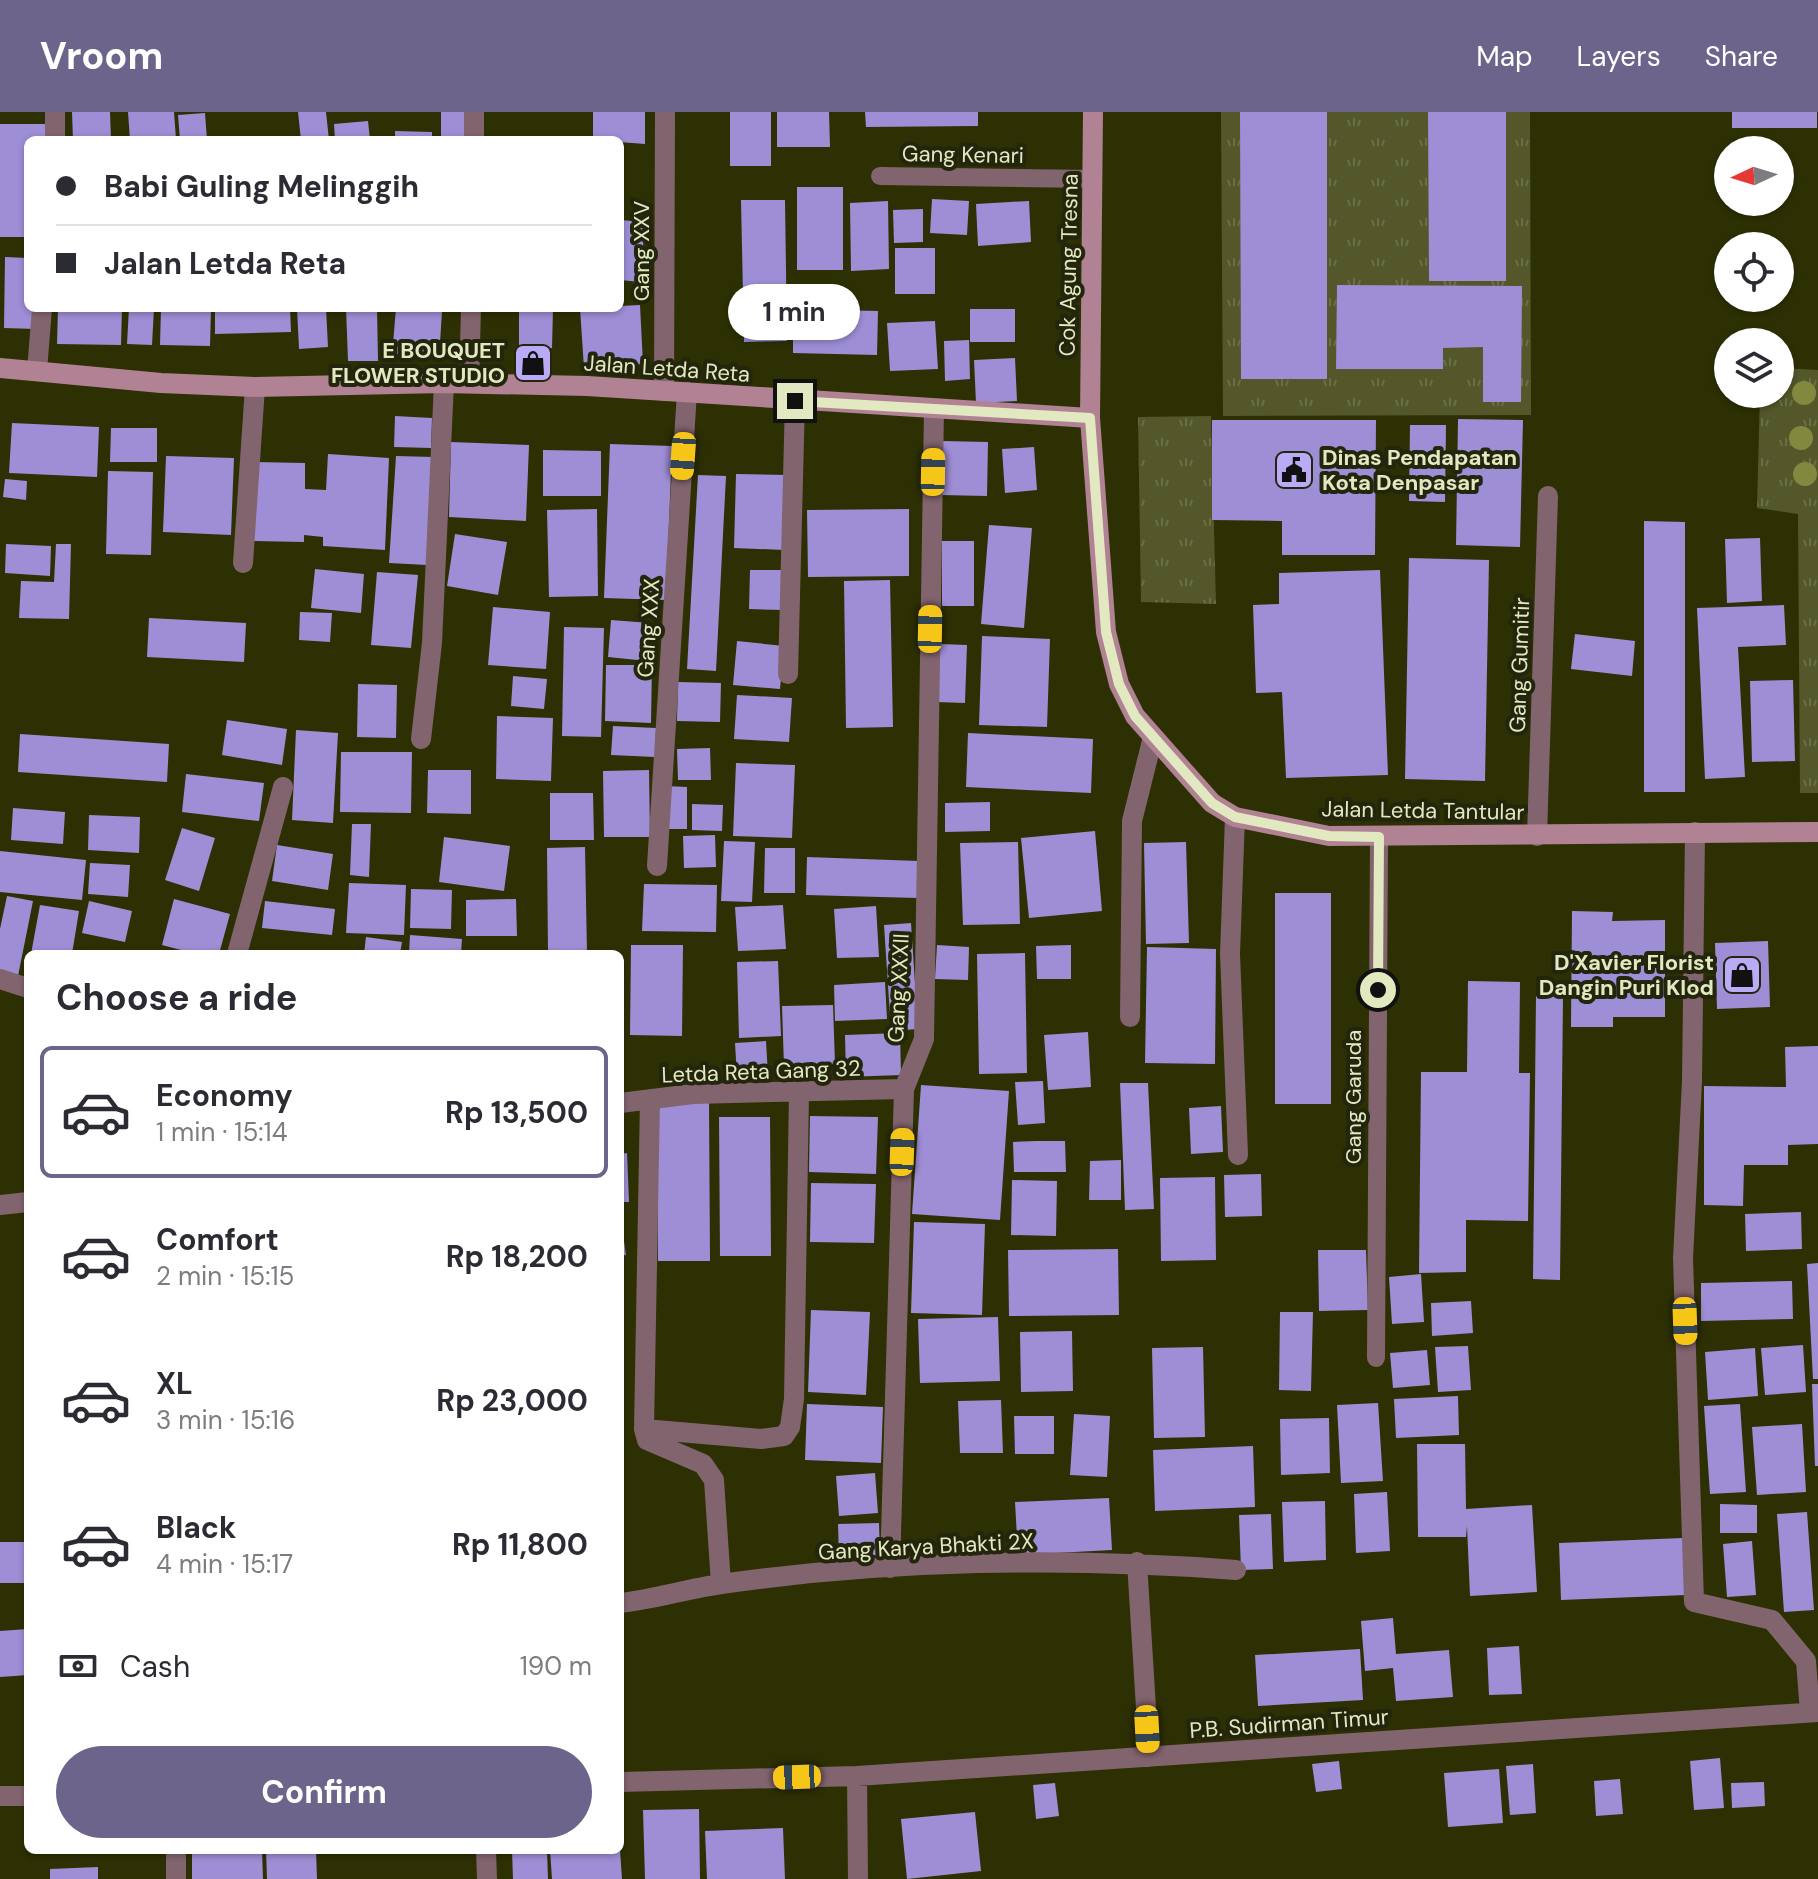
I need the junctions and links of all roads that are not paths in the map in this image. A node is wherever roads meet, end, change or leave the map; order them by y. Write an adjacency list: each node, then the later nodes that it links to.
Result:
1 (55, 112): 5 (street)
2 (474, 112): 6 (street)
3 (665, 112): 16 (street, Gang XXV)
4 (1093, 112): 8 (main road, Cok Agung Tresna)
5 (55, 136)
6 (474, 136)
7 (880, 176): 8 (lane, Gang Kenari)
8 (1093, 179): 20 (main road, Cok Agung Tresna)
9 (42, 312): 12 (street)
10 (471, 312): 14 (street)
11 (0, 368): 12 (main road, Jalan Letda Reta)
12 (37, 371): 15 (main road, Jalan Letda Reta)
13 (444, 383): 14 (main road, Jalan Letda Reta); 15 (main road, Jalan Letda Reta); 25 (street)
14 (469, 383): 16 (main road, Jalan Letda Reta)
15 (255, 387): 22 (street)
16 (664, 391): 17 (main road, Jalan Letda Reta)
17 (687, 392): 18 (main road, Jalan Letda Reta); 32 (street, Gang XXX)
18 (795, 401): 19 (main road, Jalan Letda Reta); 23 (street)
19 (934, 409): 20 (main road, Jalan Letda Reta); 37 (street, Gang XXXII)
20 (1090, 418): 24 (main road, Jalan Letda Tantular)
21 (1548, 496): 30 (street, Gang Gumitir)
22 (243, 563)
23 (788, 674)
24 (1153, 737): 27 (main road, Jalan Letda Tantular); 36 (street)
25 (421, 739)
26 (283, 787): 33 (street)
27 (1235, 817): 31 (main road, Jalan Letda Tantular); 41 (street)
28 (1695, 832): 29 (main road, Jalan Letda Tantular); 30 (main road, Jalan Letda Tantular); 51 (street)
29 (1818, 832)
30 (1537, 836): 31 (main road, Jalan Letda Tantular)
31 (1379, 837): 44 (lane, Gang Garuda)
32 (657, 866)
33 (238, 950)
34 (0, 979): 35 (street)
35 (24, 987)
36 (1130, 1017)
37 (904, 1089): 38 (street, Letda Reta Gang 32); 47 (street, Gang XXXII)
38 (799, 1093): 39 (street, Letda Reta Gang 32); 45 (street)
39 (650, 1099): 40 (street, Letda Reta Gang 32); 45 (street)
40 (624, 1102)
41 (1238, 1155)
42 (24, 1202): 43 (street)
43 (0, 1205)
44 (1376, 1358)
45 (644, 1429): 49 (street)
46 (1137, 1562): 47 (street, Gang Karya Bhakti 2X); 48 (street, Gang Karya Bhakti 2X); 52 (street)
47 (890, 1568): 49 (street, Gang Karya Bhakti 2X)
48 (1236, 1570)
49 (721, 1584): 50 (street, Gang Karya Bhakti 2X)
50 (624, 1602)
51 (1814, 1712): 52 (street, P.B. Sudirman Timur)
52 (1149, 1757): 53 (street, P.B. Sudirman Timur)
53 (857, 1776): 54 (street, P.B. Sudirman Timur); 61 (street)
54 (624, 1782)
55 (0, 1796): 56 (street)
56 (24, 1796)
57 (176, 1854): 59 (street)
58 (486, 1854): 60 (street)
59 (176, 1879)
60 (487, 1879)
61 (858, 1879)

